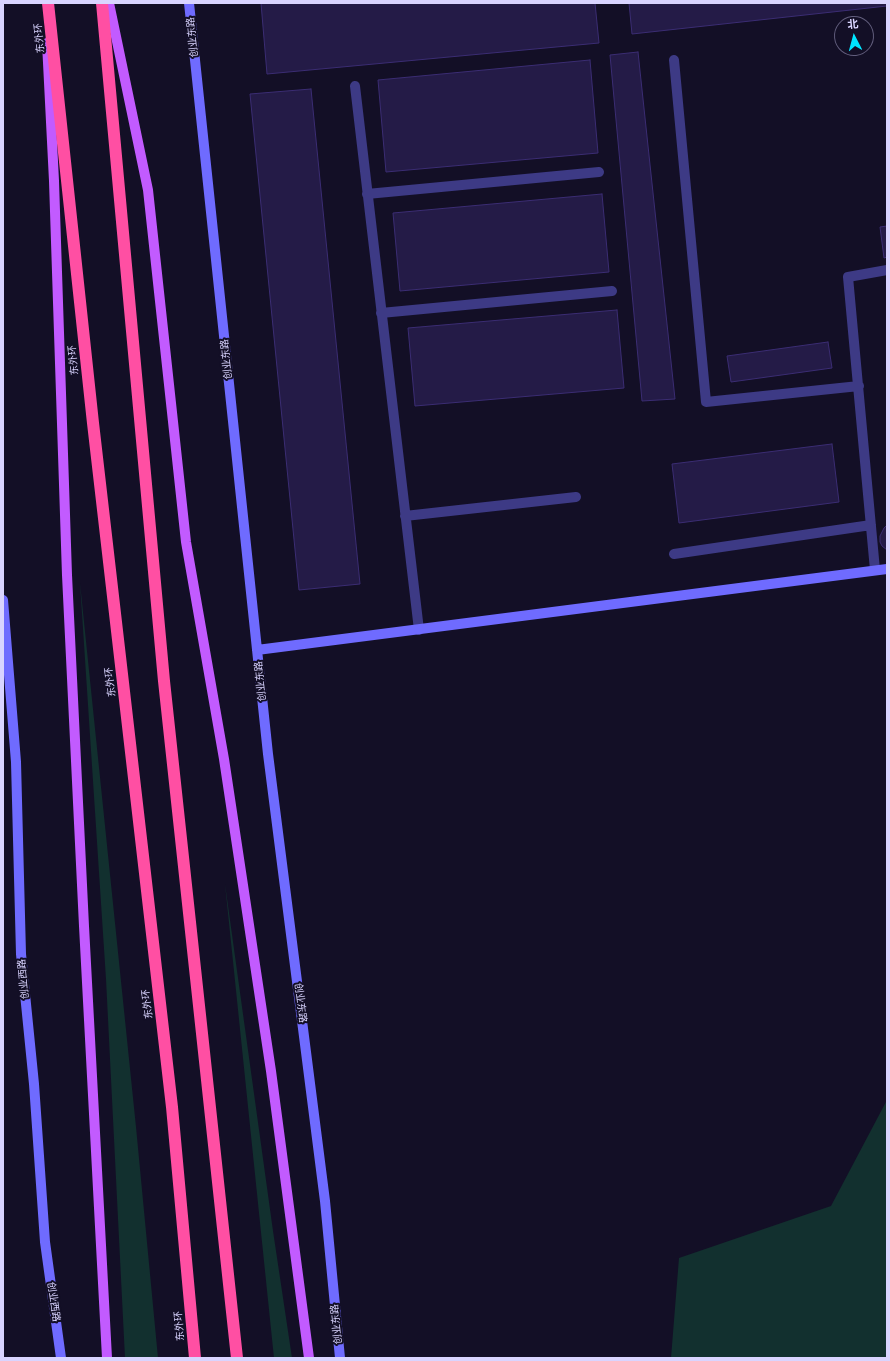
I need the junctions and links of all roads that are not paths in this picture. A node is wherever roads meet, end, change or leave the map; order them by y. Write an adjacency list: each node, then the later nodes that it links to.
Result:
1 (45, 3): 24 (main road)
2 (48, 3): 25 (highway, 东外环)
3 (102, 3): 26 (highway)
4 (109, 3): 27 (main road)
5 (189, 3): 22 (street, 创业东路)
6 (674, 60): 13 (lane)
7 (355, 86): 9 (lane)
8 (599, 172): 9 (lane)
9 (367, 194): 12 (lane)
10 (887, 270): 13 (lane)
11 (612, 291): 12 (lane)
12 (382, 313): 15 (lane)
13 (859, 386): 16 (lane)
14 (576, 497): 15 (lane)
15 (405, 516): 21 (lane)
16 (871, 525): 17 (lane); 19 (lane)
17 (674, 554)
18 (887, 569): 19 (street)
19 (875, 570): 21 (street)
20 (3, 600): 23 (street, 创业西路)
21 (419, 630): 22 (street)
22 (257, 650): 28 (street, 创业东路)
23 (61, 1358)
24 (107, 1358)
25 (195, 1358)
26 (237, 1358)
27 (309, 1358)
28 (340, 1358)

